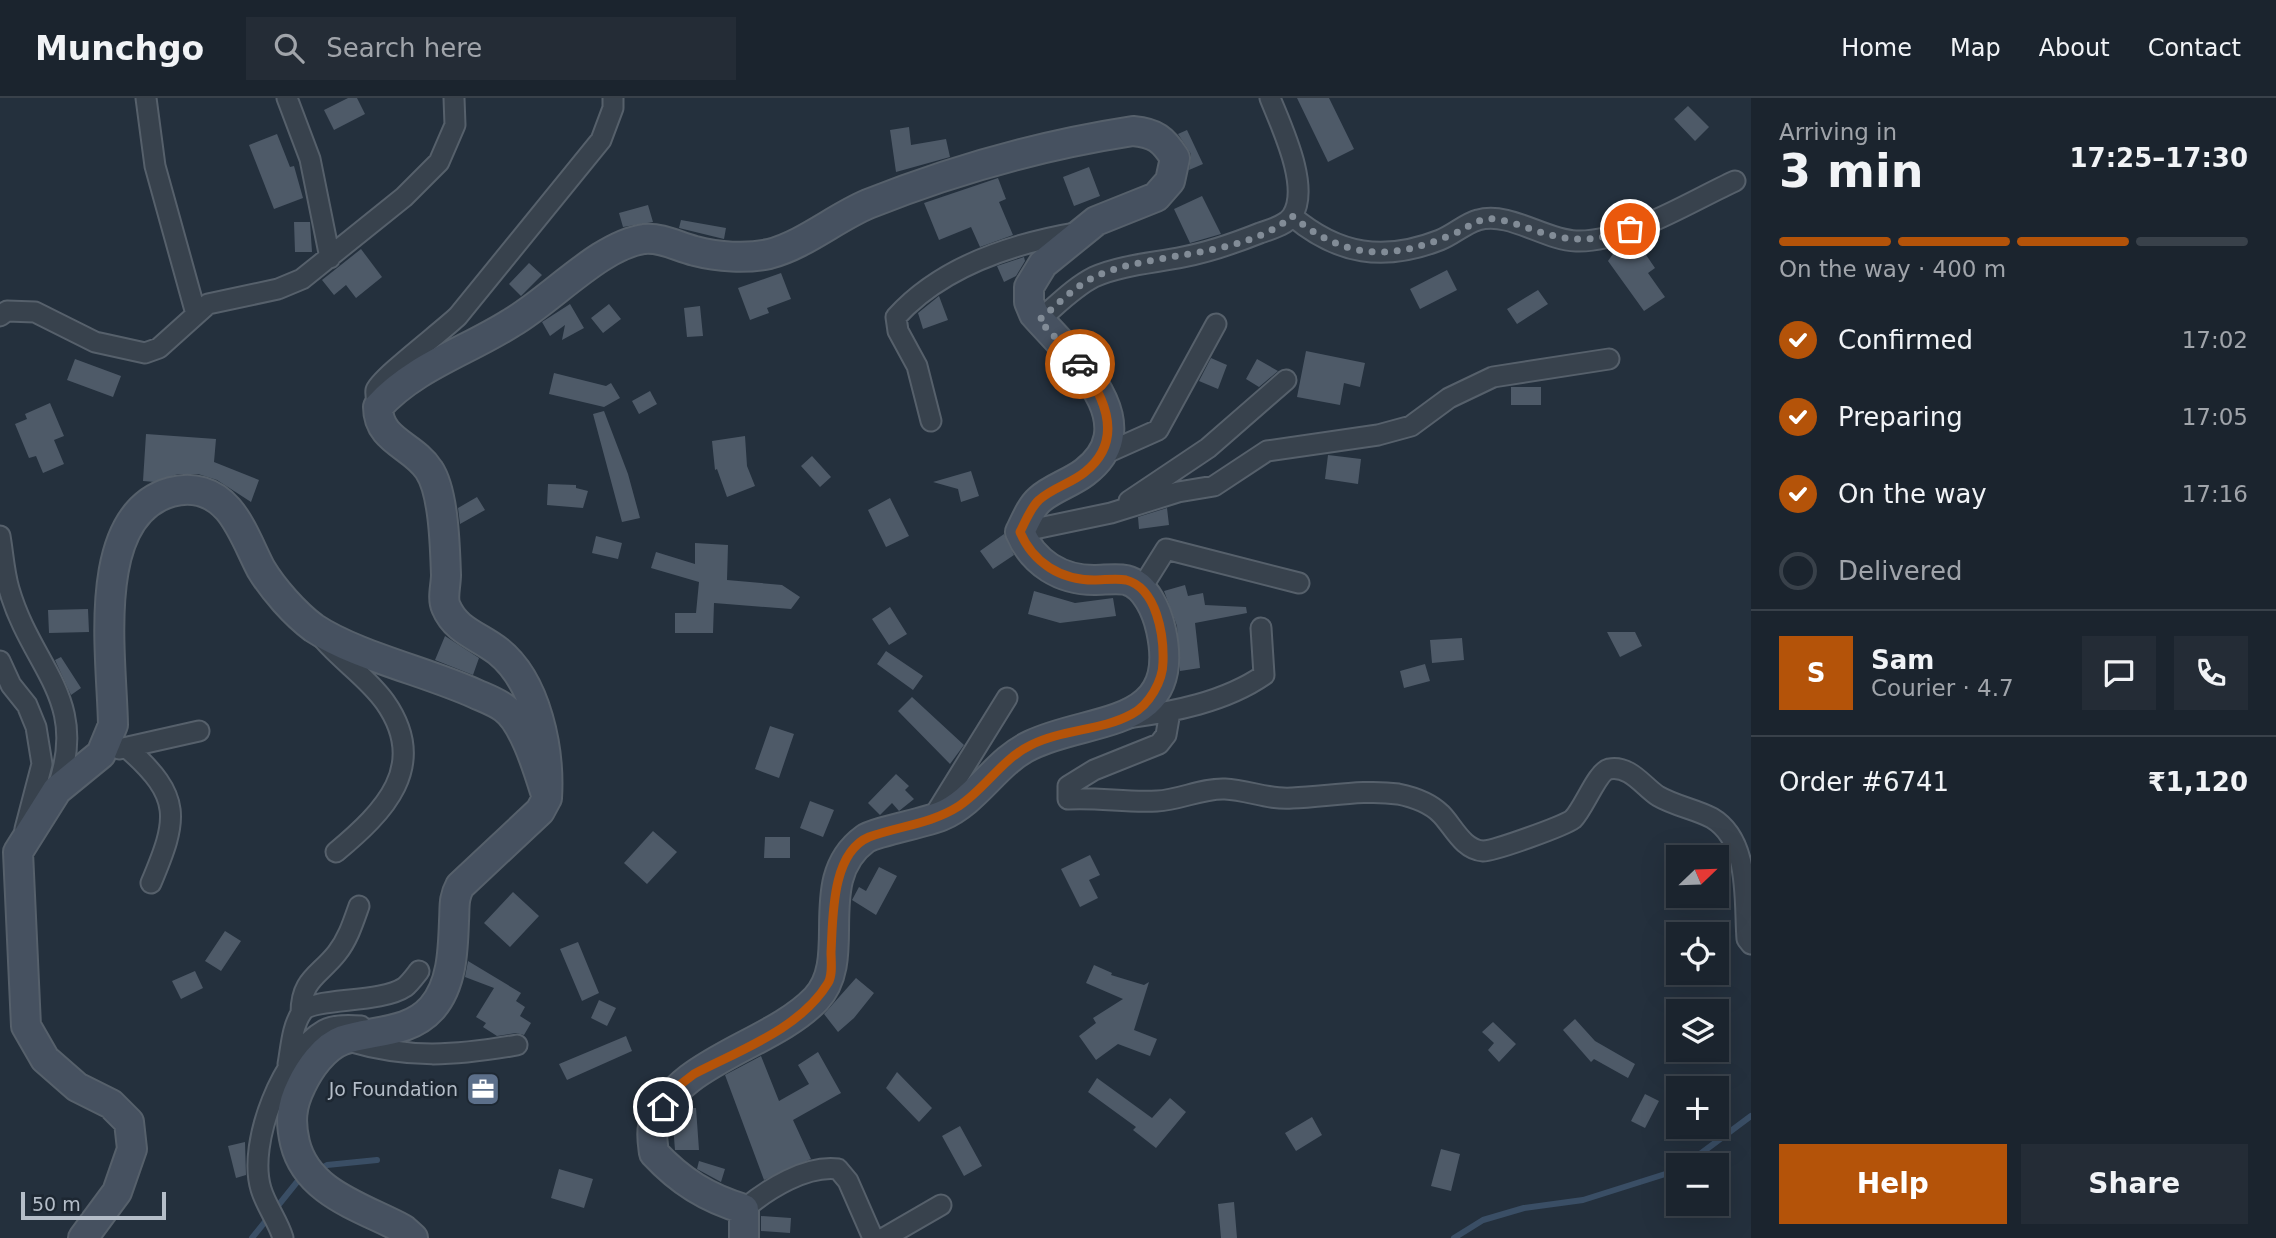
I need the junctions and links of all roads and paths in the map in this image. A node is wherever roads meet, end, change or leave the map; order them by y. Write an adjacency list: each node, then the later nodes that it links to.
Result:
1 (146, 98): 10 (street)
2 (287, 98): 9 (street)
3 (454, 98): 9 (street)
4 (613, 98): 16 (street)
5 (1270, 98): 7 (street)
6 (1735, 181): 7 (street)
7 (1292, 216): 12 (street)
8 (1084, 231): 12 (street); 16 (street); 17 (street)
9 (330, 258): 10 (street)
10 (196, 314): 11 (street)
11 (0, 316)
12 (1039, 320): 18 (street)
13 (1216, 324): 18 (street)
14 (1609, 359): 19 (street)
15 (1286, 380): 19 (street)
16 (377, 407): 33 (street)
17 (930, 421)
18 (1102, 455): 20 (street)
19 (1111, 513): 20 (street)
20 (1020, 532): 23 (street)
21 (0, 536): 32 (street)
22 (1299, 583): 23 (street)
23 (1141, 589): 29 (street)
24 (315, 628): 31 (street); 33 (street); 36 (street)
25 (1261, 628): 28 (street)
26 (0, 661): 35 (street)
27 (1007, 698): 34 (street)
28 (1170, 712): 29 (street); 39 (street)
29 (1115, 720): 34 (street)
30 (199, 730): 31 (street)
31 (114, 751): 32 (street); 37 (street)
32 (57, 790): 35 (street)
33 (547, 798): 42 (street)
34 (931, 819): 47 (street)
35 (18, 852): 48 (street)
36 (336, 852)
37 (151, 883)
38 (359, 906): 41 (street)
39 (1751, 944)
40 (419, 971): 41 (street)
41 (301, 1013): 45 (street)
42 (393, 1030): 43 (street); 45 (street)
43 (343, 1040): 44 (street); 50 (street)
44 (517, 1045)
45 (285, 1076): 49 (street)
46 (940, 1205): 53 (street)
47 (744, 1209): 51 (street); 52 (street)
48 (83, 1238)
49 (283, 1238)
50 (413, 1238)
51 (744, 1238)
52 (873, 1238)
53 (884, 1238)

